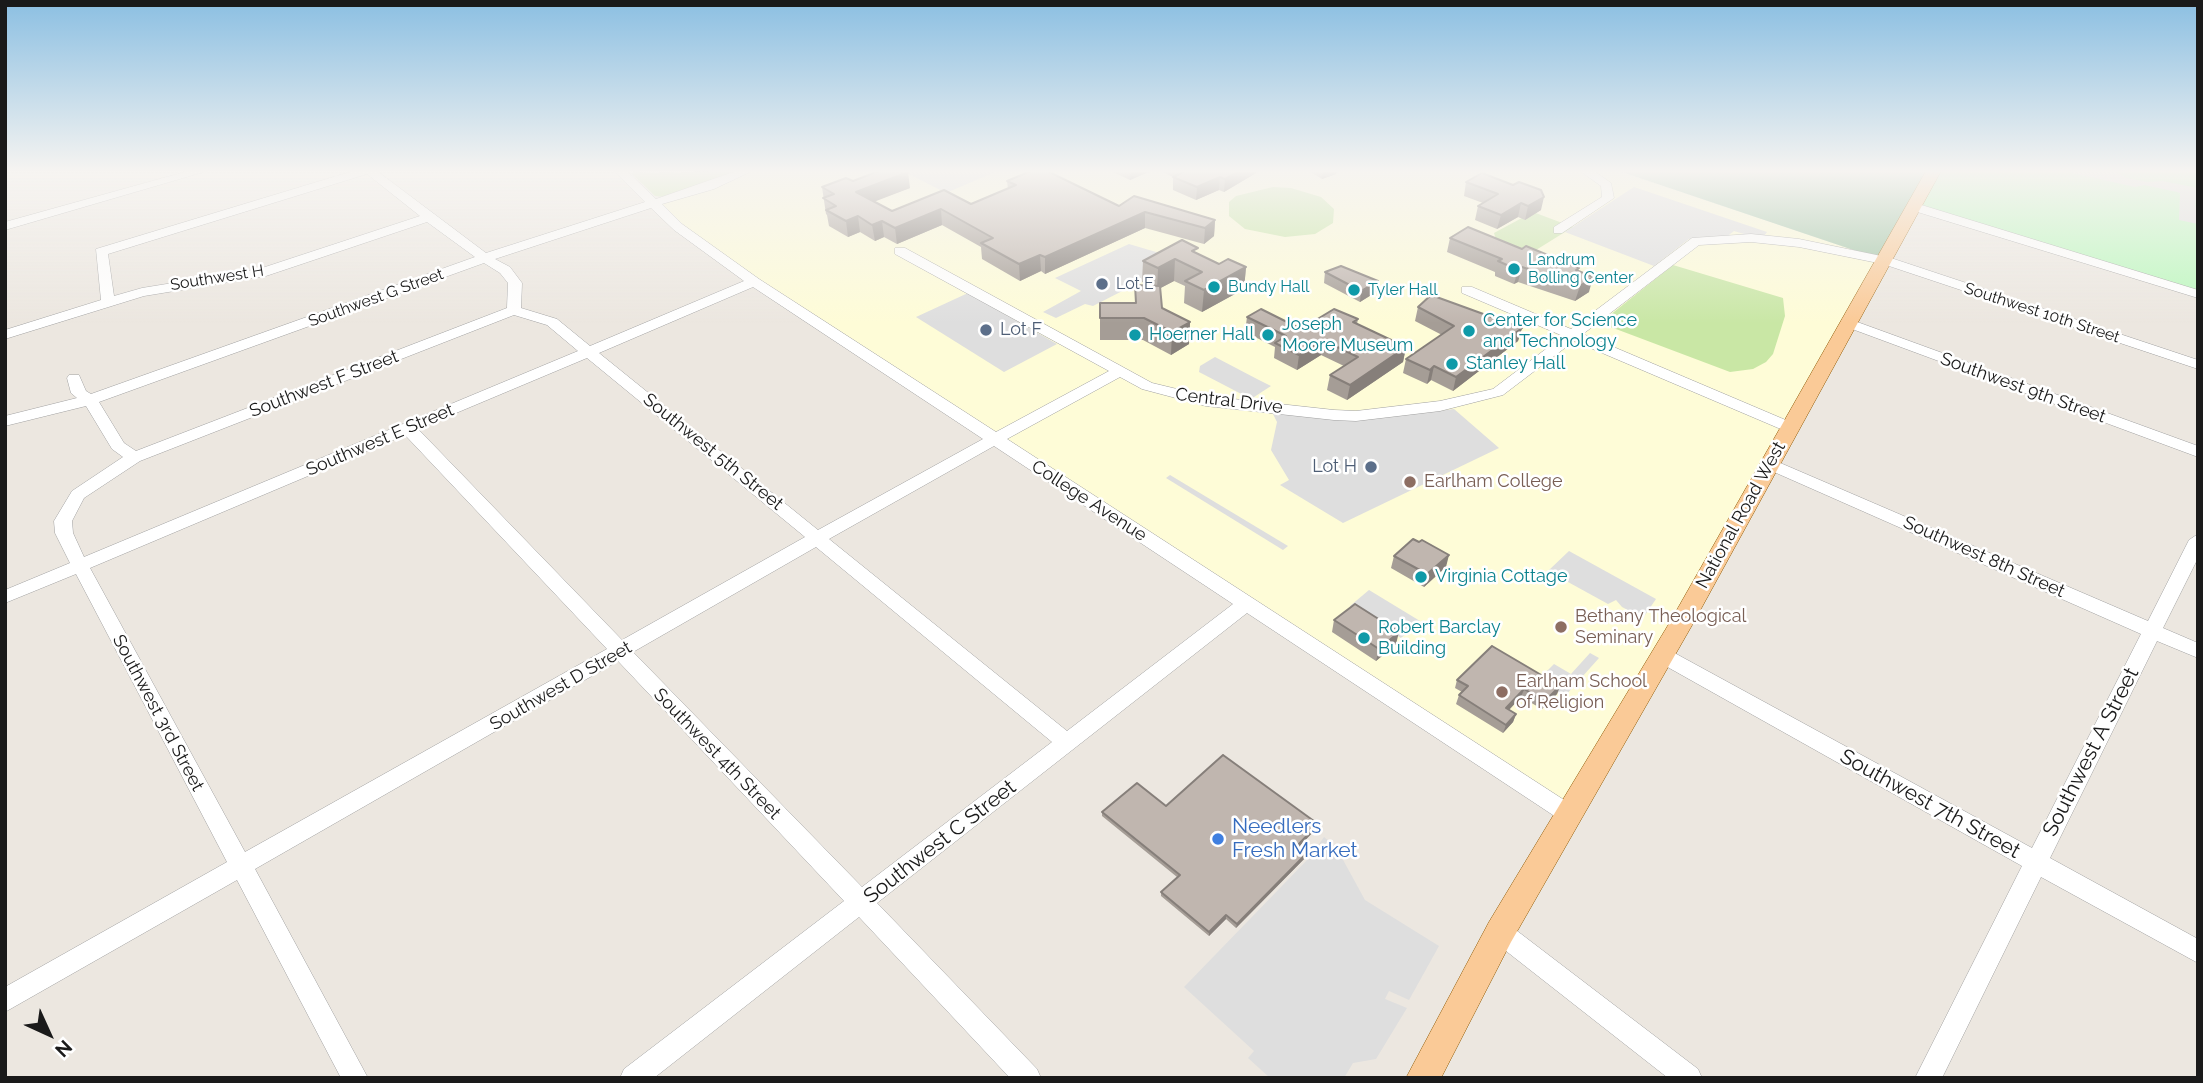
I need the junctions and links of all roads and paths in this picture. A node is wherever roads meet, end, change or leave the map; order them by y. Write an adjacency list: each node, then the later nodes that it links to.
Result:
1 (201, 222): 16 (street)
2 (416, 222): 16 (street, Southwest H)
3 (432, 222): 11 (street)
4 (591, 222): 11 (street, Southwest G Street)
5 (673, 222): 13 (street, College Avenue)
6 (1571, 222): 9 (street)
7 (1907, 222): 12 (main road, National Road West)
8 (1962, 222): 15 (street)
9 (1558, 230)
10 (900, 251): 23 (street, Central Drive)
11 (486, 258): 17 (street); 25 (street, Southwest G Street)
12 (1886, 261): 18 (main road, National Road West); 19 (street, Southwest 10th Street); 22 (street, Southwest 10th Street)
13 (754, 282): 21 (street, Southwest E Street); 29 (street, College Avenue)
14 (1467, 290): 19 (street)
15 (2198, 294)
16 (108, 302): 20 (street, Southwest H)
17 (514, 310): 21 (street, Southwest 5th Street); 31 (street, Southwest F Street)
18 (1849, 323): 27 (main road, National Road West); 30 (street, Southwest 9th Street)
19 (1572, 334): 23 (street, Central Drive); 27 (street)
20 (5, 335)
21 (589, 352): 28 (street, Southwest E Street); 33 (street, Southwest 5th Street)
22 (2198, 365)
23 (1118, 372): 29 (street, Southwest D Street)
24 (74, 378): 25 (street)
25 (90, 400): 26 (street, Southwest G Street); 31 (street)
26 (5, 421)
27 (1789, 427): 32 (main road, National Road West)
28 (408, 428): 35 (street, Southwest E Street); 40 (street, Southwest 4th Street)
29 (994, 440): 33 (street, Southwest D Street); 37 (street, College Avenue)
30 (2198, 452)
31 (134, 457): 35 (street, Southwest 3rd Street)
32 (1771, 464): 38 (street, Southwest 8th Street); 41 (main road, National Road West)
33 (818, 538): 40 (street, Southwest D Street); 42 (street, Southwest 5th Street)
34 (2198, 540): 38 (street, Southwest A Street)
35 (80, 566): 36 (street, Southwest E Street); 45 (street, Southwest 3rd Street)
36 (5, 597)
37 (1246, 604): 42 (street, Southwest C Street); 43 (street, College Avenue)
38 (2152, 631): 39 (street, Southwest 8th Street); 44 (street, Southwest A Street)
39 (2198, 651)
40 (620, 652): 45 (street, Southwest D Street); 46 (street, Southwest 4th Street)
41 (1662, 655): 43 (main road, National Road West); 44 (street, Southwest 7th Street)
42 (1068, 743): 46 (street, Southwest C Street)
43 (1570, 815): 47 (main road, National Road West)
44 (2036, 863): 48 (street, Southwest 7th Street); 55 (street, Southwest A Street)
45 (241, 868): 49 (street, Southwest D Street); 50 (street, Southwest 3rd Street)
46 (860, 903): 51 (street, Southwest C Street); 52 (street, Southwest 4th Street)
47 (1500, 932): 53 (main road, National Road West); 54 (street)
48 (2198, 952)
49 (5, 1000)
50 (355, 1078)
51 (633, 1078)
52 (1028, 1078)
53 (1423, 1078)
54 (1689, 1078)
55 (1928, 1078)

